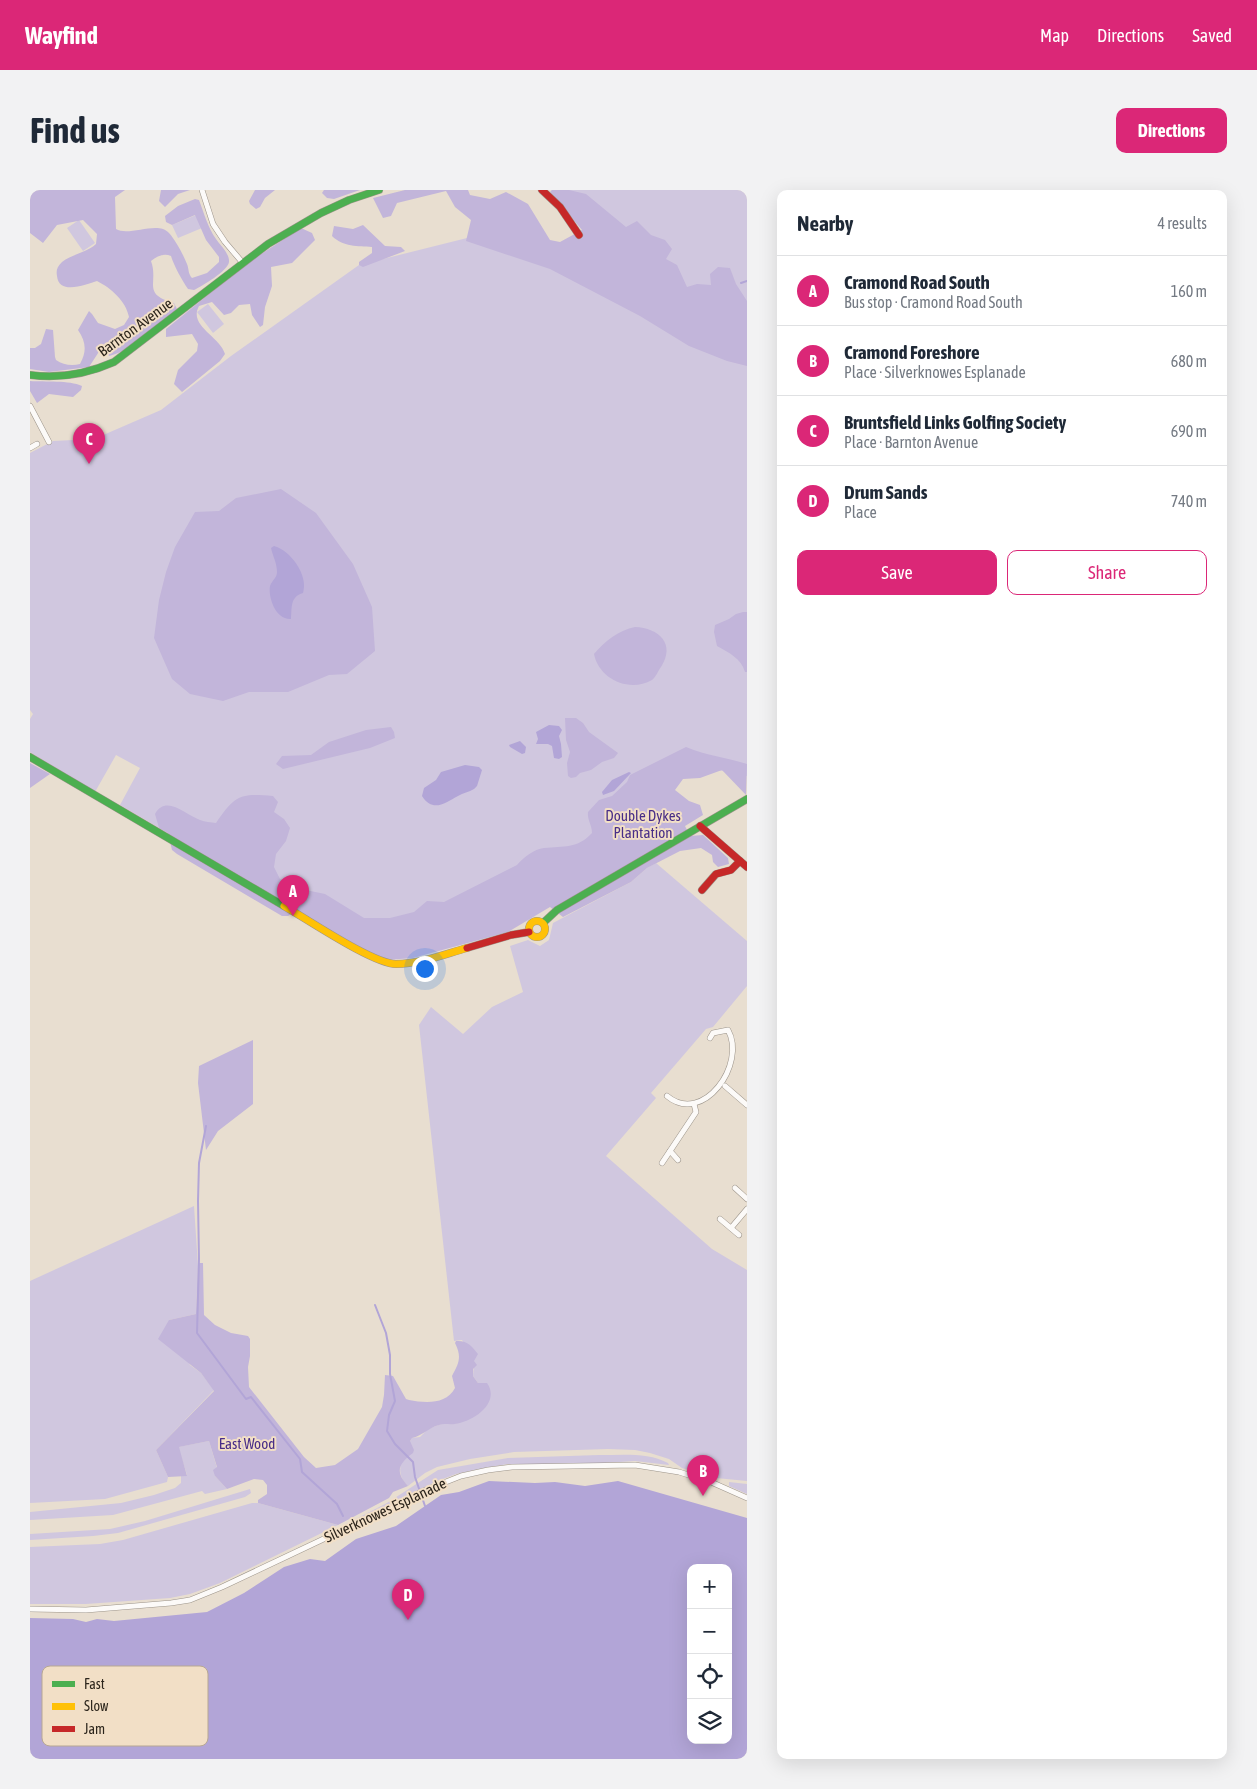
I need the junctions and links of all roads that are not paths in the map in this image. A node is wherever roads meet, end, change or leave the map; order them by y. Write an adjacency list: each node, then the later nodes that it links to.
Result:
1 (202, 190): 5 (street)
2 (380, 190): 5 (street, Barnton Avenue)
3 (542, 190): 4 (street)
4 (579, 235)
5 (242, 262): 6 (street, Barnton Avenue)
6 (30, 374)
7 (30, 406): 8 (street)
8 (50, 442)
9 (37, 444): 10 (street)
10 (30, 448)
11 (30, 758): 18 (street)
12 (747, 799): 13 (street)
13 (700, 826): 14 (street); 17 (street)
14 (740, 861): 15 (street); 16 (street)
15 (747, 867)
16 (702, 890)
17 (543, 923): 18 (street); 18 (street)
18 (529, 932)
19 (710, 1038): 20 (street)
20 (736, 1067)
21 (734, 1073): 22 (street)
22 (725, 1086): 24 (street); 25 (street)
23 (667, 1096): 24 (street)
24 (694, 1104): 26 (street)
25 (747, 1105)
26 (670, 1151): 27 (street); 28 (street)
27 (678, 1160)
28 (662, 1163)
29 (735, 1188): 30 (street)
30 (747, 1199)
31 (747, 1209): 33 (street)
32 (720, 1219): 33 (street)
33 (731, 1228): 34 (street)
34 (739, 1235)
35 (747, 1498): 36 (street, Silverknowes Esplanade)
36 (30, 1609)

